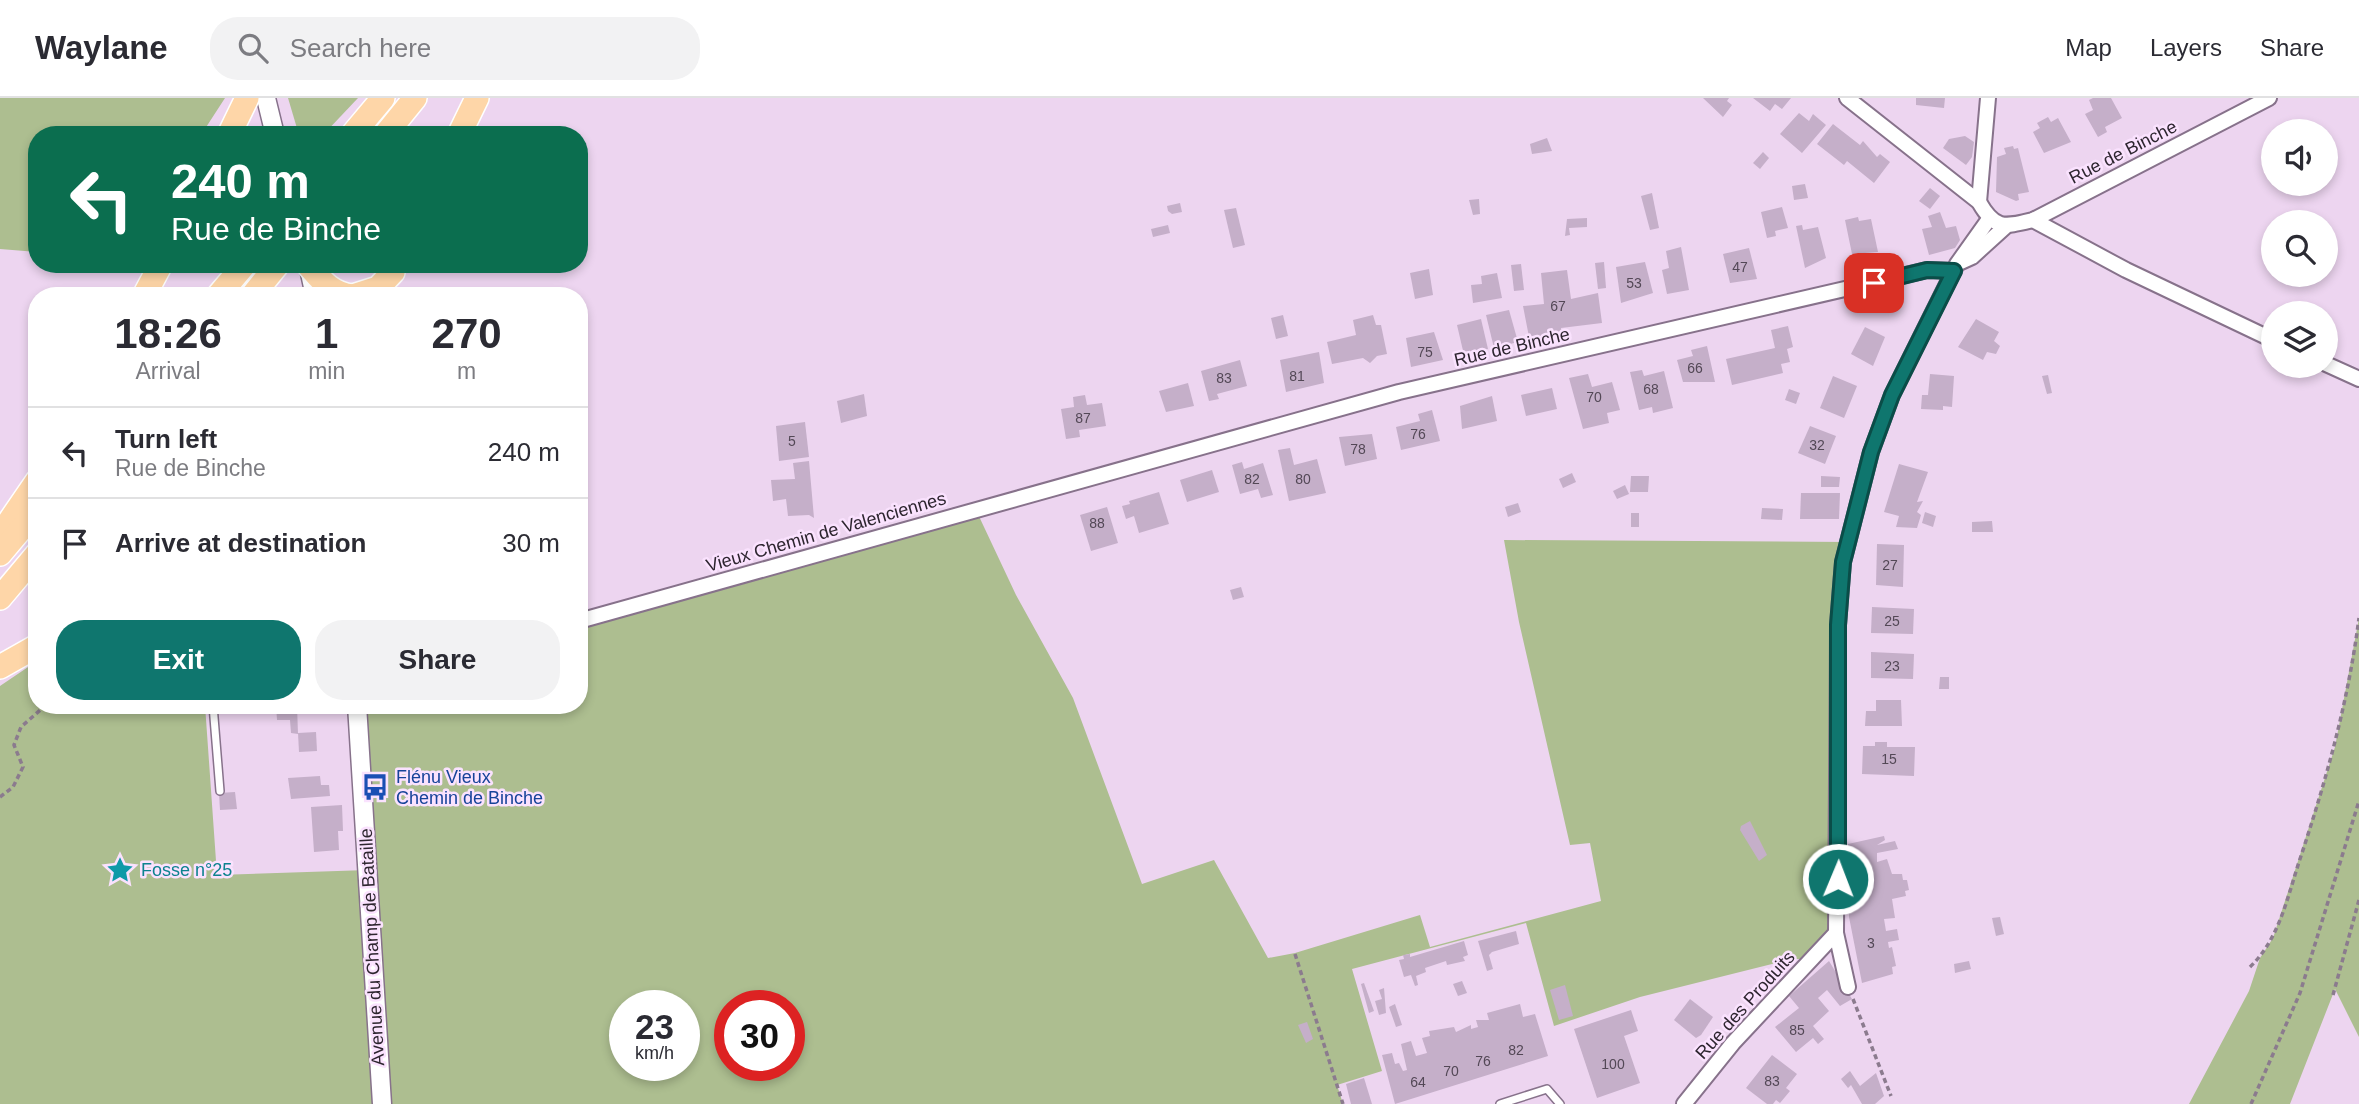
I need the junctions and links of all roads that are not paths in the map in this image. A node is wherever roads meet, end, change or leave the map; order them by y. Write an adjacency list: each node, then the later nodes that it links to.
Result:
1 (247, 98): 9 (highway)
2 (266, 98): 10 (street)
3 (383, 98): 11 (highway)
4 (415, 98): 12 (highway)
5 (477, 98): 13 (highway)
6 (1847, 98): 14 (street)
7 (1988, 98): 14 (street)
8 (2269, 98): 16 (street, Rue de Binche)
9 (233, 126)
10 (273, 126)
11 (360, 126)
12 (392, 126)
13 (463, 126)
14 (1979, 202): 15 (street)
15 (1989, 219): 17 (street); 18 (street)
16 (2033, 220): 17 (street, Rue de Binche); 27 (street)
17 (2005, 227): 18 (street)
18 (1955, 267): 30 (street, Rue de Binche); 43 (street)
19 (237, 273): 23 (highway)
20 (271, 273): 24 (highway)
21 (316, 273): 25 (highway)
22 (390, 273): 26 (highway)
23 (226, 287)
24 (259, 287)
25 (328, 287)
26 (379, 287)
27 (2261, 334)
28 (2338, 369): 29 (street)
29 (2359, 379)
30 (1082, 479): 37 (street, Vieux Chemin de Valenciennes)
31 (28, 494): 33 (highway)
32 (28, 521): 34 (highway)
33 (0, 535)
34 (0, 554)
35 (28, 565): 36 (highway)
36 (0, 598)
37 (588, 618)
38 (28, 651): 39 (highway)
39 (0, 667)
40 (215, 714): 42 (lane)
41 (358, 714): 45 (street, Avenue du Champ de Bataille)
42 (220, 791)
43 (1836, 933): 44 (street); 48 (street, Rue des Produits)
44 (1848, 987)
45 (382, 1104)
46 (1500, 1104): 47 (lane)
47 (1560, 1104)
48 (1684, 1104)

